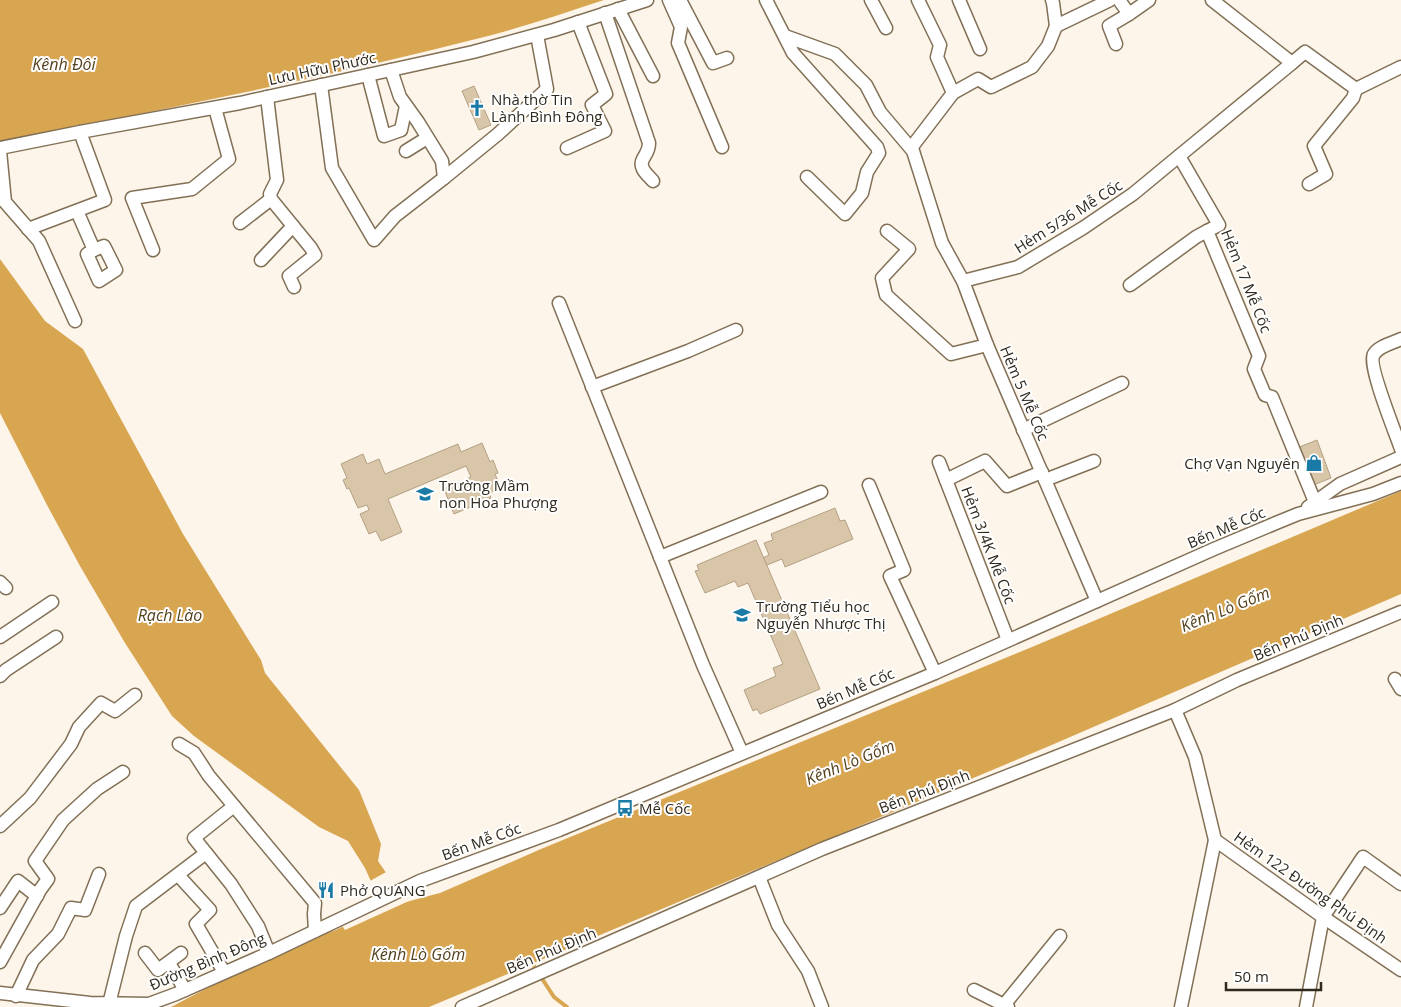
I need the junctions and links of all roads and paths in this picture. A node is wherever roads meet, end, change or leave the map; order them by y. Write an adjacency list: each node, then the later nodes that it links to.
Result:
1 (647, 0): 13 (street, Lưu Hữu Phước)
2 (669, 0): 37 (street)
3 (680, 0): 23 (street)
4 (766, 0): 20 (street)
5 (871, 0): 18 (street)
6 (918, 0): 31 (street)
7 (959, 0): 22 (street)
8 (1052, 0): 17 (street)
9 (1110, 0): 17 (street)
10 (1119, 0): 15 (street)
11 (1149, 0): 15 (street)
12 (1212, 0): 24 (street)
13 (618, 9): 14 (street, Lưu Hữu Phước); 28 (street)
14 (605, 13): 16 (street, Lưu Hữu Phước); 45 (street)
15 (1129, 14): 21 (street)
16 (578, 22): 19 (street, Lưu Hữu Phước); 38 (street)
17 (1056, 26): 31 (street)
18 (886, 28)
19 (537, 35): 26 (street, Lưu Hữu Phước); 44 (street)
20 (785, 36): 39 (street, Hẻm 5 Mễ Cốc); 43 (street)
21 (1116, 44)
22 (980, 49)
23 (727, 58)
24 (1292, 63): 30 (street); 42 (street)
25 (1401, 67): 30 (street)
26 (391, 70): 27 (street, Lưu Hữu Phước); 33 (street)
27 (368, 75): 29 (street, Lưu Hữu Phước); 33 (street)
28 (653, 76)
29 (321, 85): 32 (street, Lưu Hữu Phước); 44 (street)
30 (1356, 89): 46 (street)
31 (953, 93): 39 (street)
32 (267, 97): 34 (street, Lưu Hữu Phước); 47 (street)
33 (406, 106): 36 (street)
34 (215, 108): 35 (street, Lưu Hữu Phước); 55 (street)
35 (80, 132): 40 (street, Lưu Hữu Phước); 48 (street)
36 (427, 138): 41 (street); 44 (street)
37 (722, 147)
38 (567, 148)
39 (910, 148): 57 (street, Hẻm 5 Mễ Cốc)
40 (0, 150): 51 (street)
41 (406, 151)
42 (1179, 156): 53 (street, Hẻm 17 Mễ Cốc); 57 (street, Hẻm 5/36 Mễ Cốc)
43 (807, 177)
44 (444, 178)
45 (653, 181)
46 (1308, 184)
47 (271, 199): 49 (street); 50 (street)
48 (77, 211): 51 (street); 54 (street)
49 (240, 223)
50 (293, 226): 56 (street); 59 (street)
51 (28, 228): 61 (street)
52 (887, 231): 64 (street)
53 (1208, 231): 58 (street); 79 (street, Hẻm 17 Mễ Cốc)
54 (94, 250)
55 (153, 250)
56 (261, 260)
57 (963, 281): 64 (street, Hẻm 5 Mễ Cốc)
58 (1130, 285)
59 (294, 287)
60 (559, 303): 66 (street)
61 (75, 321)
62 (736, 330): 66 (street)
63 (1401, 339): 68 (street)
64 (987, 345): 67 (street, Hẻm 5 Mễ Cốc)
65 (1122, 383): 67 (street)
66 (592, 387): 81 (street)
67 (1023, 430): 73 (street, Hẻm 5 Mễ Cốc)
68 (1401, 449)
69 (1401, 457): 72 (street, Bến Mễ Cốc)
70 (1094, 461): 73 (street)
71 (939, 462): 74 (street, Hẻm 3/4K Mễ Cốc)
72 (1363, 473): 78 (street); 79 (street, Bến Mễ Cốc)
73 (1044, 476): 74 (street); 82 (street, Hẻm 5 Mễ Cốc)
74 (946, 480): 87 (street, Hẻm 3/4K Mễ Cốc)
75 (1401, 483): 78 (street, Bến Mễ Cốc)
76 (869, 485): 88 (street)
77 (820, 492): 81 (street)
78 (1373, 494): 80 (street, Bến Mễ Cốc)
79 (1315, 502): 80 (street, Bến Mễ Cốc)
80 (1298, 514): 82 (street, Bến Mễ Cốc)
81 (660, 557): 93 (street)
82 (1097, 601): 87 (street, Bến Mễ Cốc)
83 (52, 602): 85 (street)
84 (1401, 612): 91 (street, Bến Phú Định)
85 (0, 637)
86 (56, 637): 89 (street)
87 (1008, 640): 88 (street, Bến Mễ Cốc)
88 (934, 673): 93 (street, Bến Mễ Cốc)
89 (0, 676)
90 (134, 695): 96 (street)
91 (1175, 710): 97 (street, Hẻm 122 Đường Phú Định); 101 (street, Bến Phú Định)
92 (180, 744): 95 (street)
93 (742, 753): 106 (street, Bến Mễ Cốc)
94 (123, 772): 103 (street)
95 (234, 806): 98 (street); 107 (street)
96 (0, 826)
97 (1215, 840): 105 (street, Hẻm 122 Đường Phú Định); 124 (street)
98 (206, 854): 100 (street); 111 (street)
99 (99, 874): 119 (street)
100 (178, 875): 115 (street); 120 (street)
101 (759, 877): 122 (street, Bến Phú Định); 123 (street)
102 (1401, 884): 105 (street)
103 (37, 896): 104 (street); 112 (street)
104 (0, 908)
105 (1323, 917): 114 (street, Hẻm 122 Đường Phú Định); 125 (street)
106 (331, 923): 107 (street, Đường Bình Đông)
107 (315, 931): 111 (street, Đường Bình Đông)
108 (1060, 936): 121 (street)
109 (145, 953): 113 (street)
110 (181, 953): 113 (street)
111 (269, 953): 115 (street, Đường Bình Đông)
112 (0, 962)
113 (169, 963): 116 (street)
114 (1401, 970)
115 (224, 972): 116 (street, Đường Bình Đông)
116 (185, 990): 120 (street, Đường Bình Đông)
117 (974, 990): 121 (street)
118 (0, 993): 119 (street, Đường Bình Đông)
119 (16, 996): 120 (street, Đường Bình Đông)
120 (109, 1004)
121 (1006, 1006)
122 (462, 1007)
123 (822, 1007)
124 (1181, 1007)
125 (1306, 1007)

